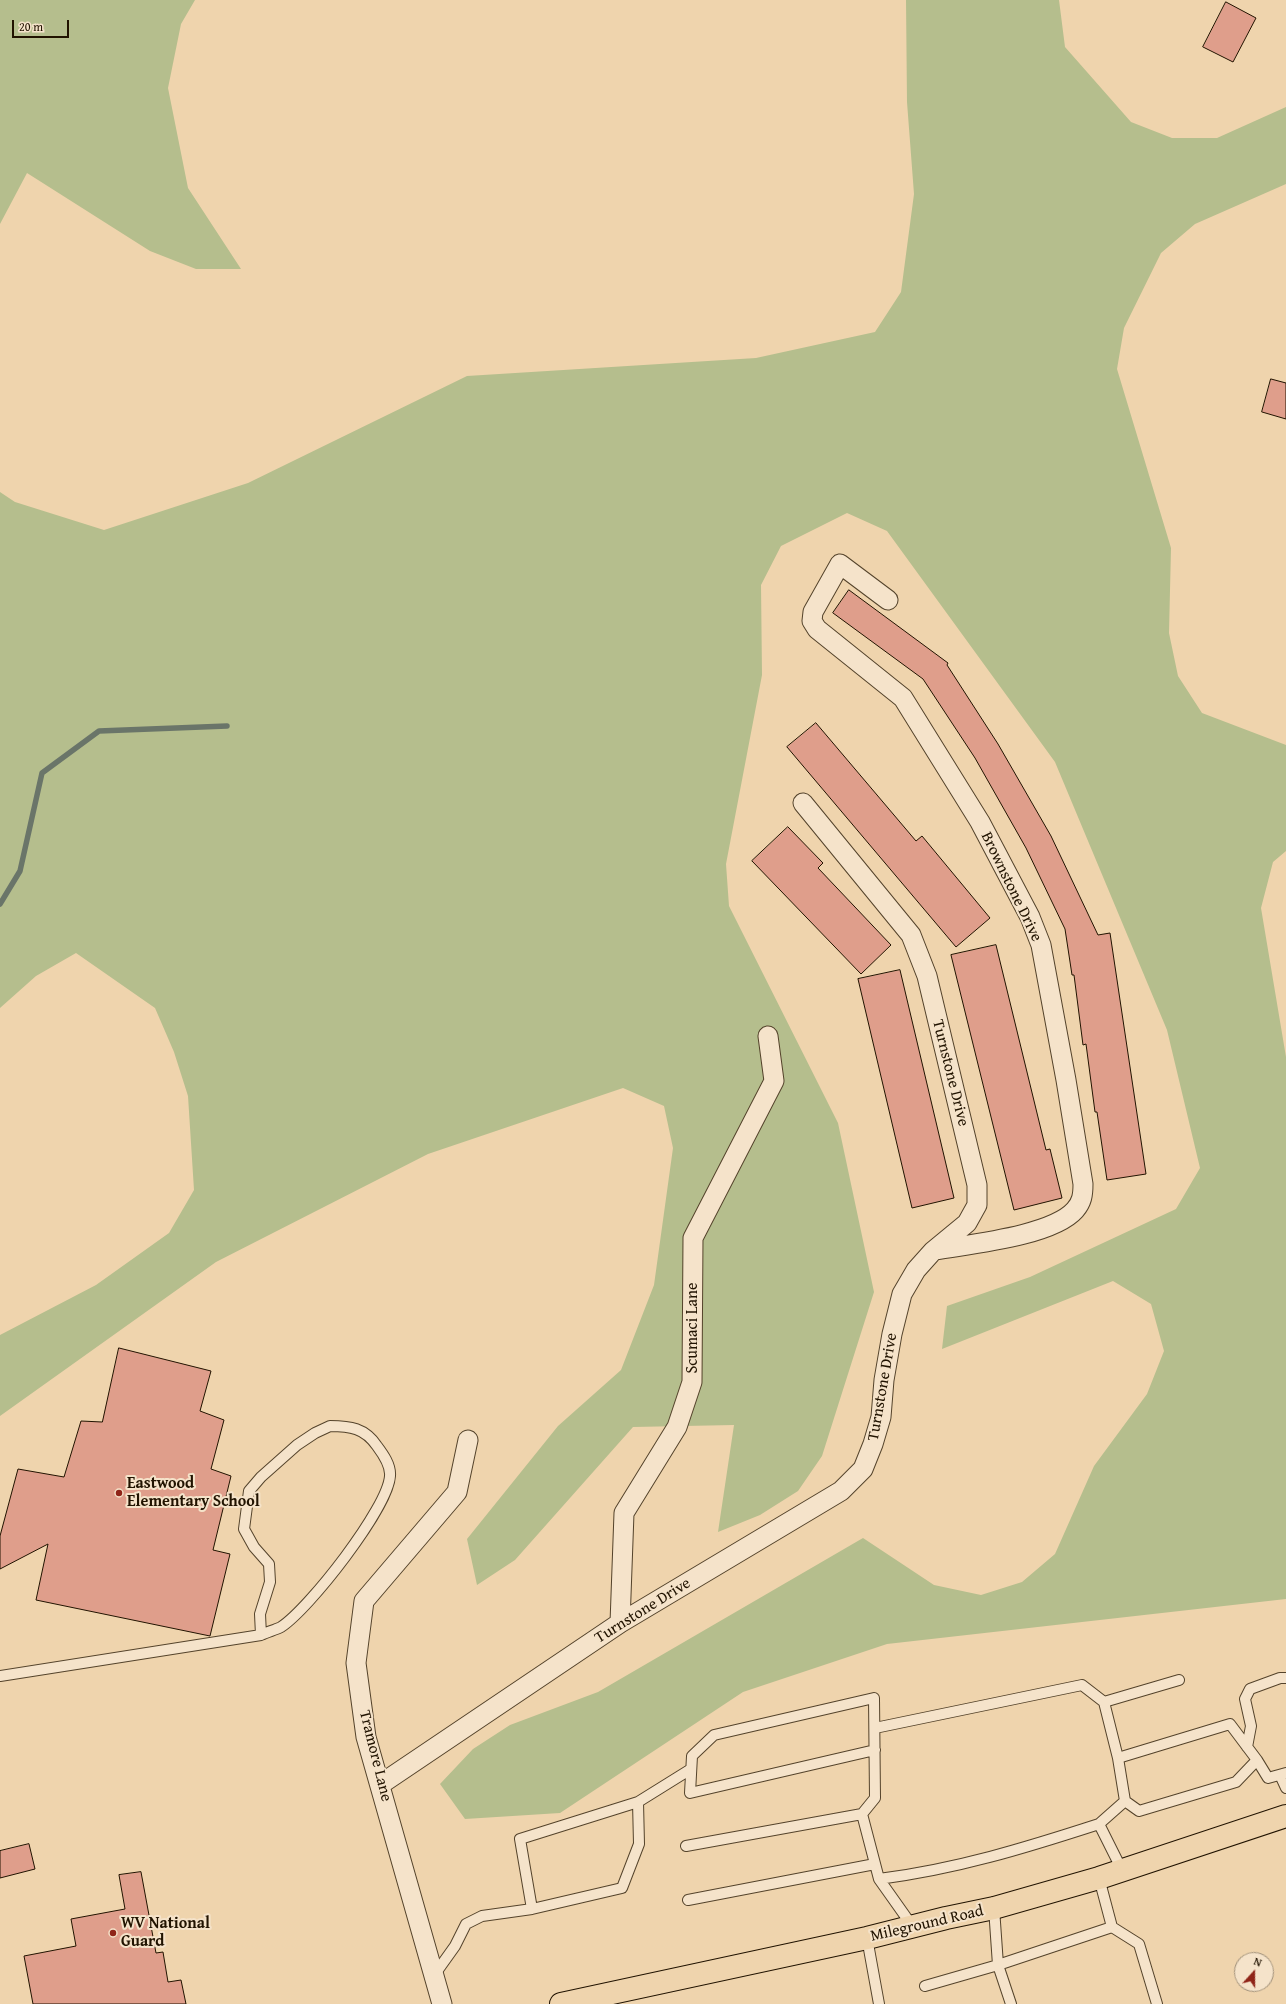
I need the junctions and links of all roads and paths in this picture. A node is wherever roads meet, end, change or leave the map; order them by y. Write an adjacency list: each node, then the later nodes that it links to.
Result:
1 (888, 600): 4 (street, Brownstone Drive)
2 (803, 803): 4 (street, Turnstone Drive)
3 (768, 1036): 6 (street, Scumaci Lane)
4 (933, 1251): 6 (street, Turnstone Drive)
5 (468, 1440): 19 (street, Tramore Lane)
6 (620, 1623): 19 (street, Turnstone Drive)
7 (261, 1635): 7 (lane); 8 (lane)
8 (0, 1676)
9 (1286, 1678): 13 (lane)
10 (1178, 1680): 11 (lane)
11 (1104, 1702): 12 (lane); 15 (lane)
12 (875, 1728): 14 (lane); 17 (lane)
13 (1247, 1747): 15 (lane); 16 (lane)
14 (875, 1750): 17 (lane); 23 (lane)
15 (1118, 1758): 21 (lane)
16 (1257, 1760): 18 (lane); 21 (lane)
17 (691, 1769): 22 (lane)
18 (1283, 1774): 20 (lane)
19 (381, 1784): 38 (street, Tramore Lane)
20 (1286, 1788)
21 (1125, 1801): 25 (lane)
22 (638, 1802): 33 (lane); 33 (lane)
23 (862, 1814): 26 (lane); 27 (lane)
24 (1286, 1816): 28 (main road, Mileground Road)
25 (1099, 1824): 28 (lane); 30 (lane)
26 (686, 1846)
27 (875, 1864): 30 (lane); 31 (lane)
28 (1122, 1870): 29 (main road, Mileground Road)
29 (1099, 1878): 32 (main road, Mileground Road); 35 (lane)
30 (879, 1879): 34 (lane)
31 (688, 1900)
32 (994, 1908): 34 (main road, Mileground Road); 37 (lane)
33 (532, 1909): 38 (lane)
34 (913, 1927): 36 (main road, Mileground Road)
35 (1112, 1927): 37 (lane); 44 (lane)
36 (867, 1938): 41 (main road, Mileground Road); 42 (lane)
37 (998, 1965): 39 (lane); 43 (lane)
38 (435, 1974): 40 (street, Tramore Lane)
39 (926, 1986)
40 (442, 2004)
41 (560, 2004)
42 (879, 2004)
43 (1010, 2004)
44 (1157, 2004)

